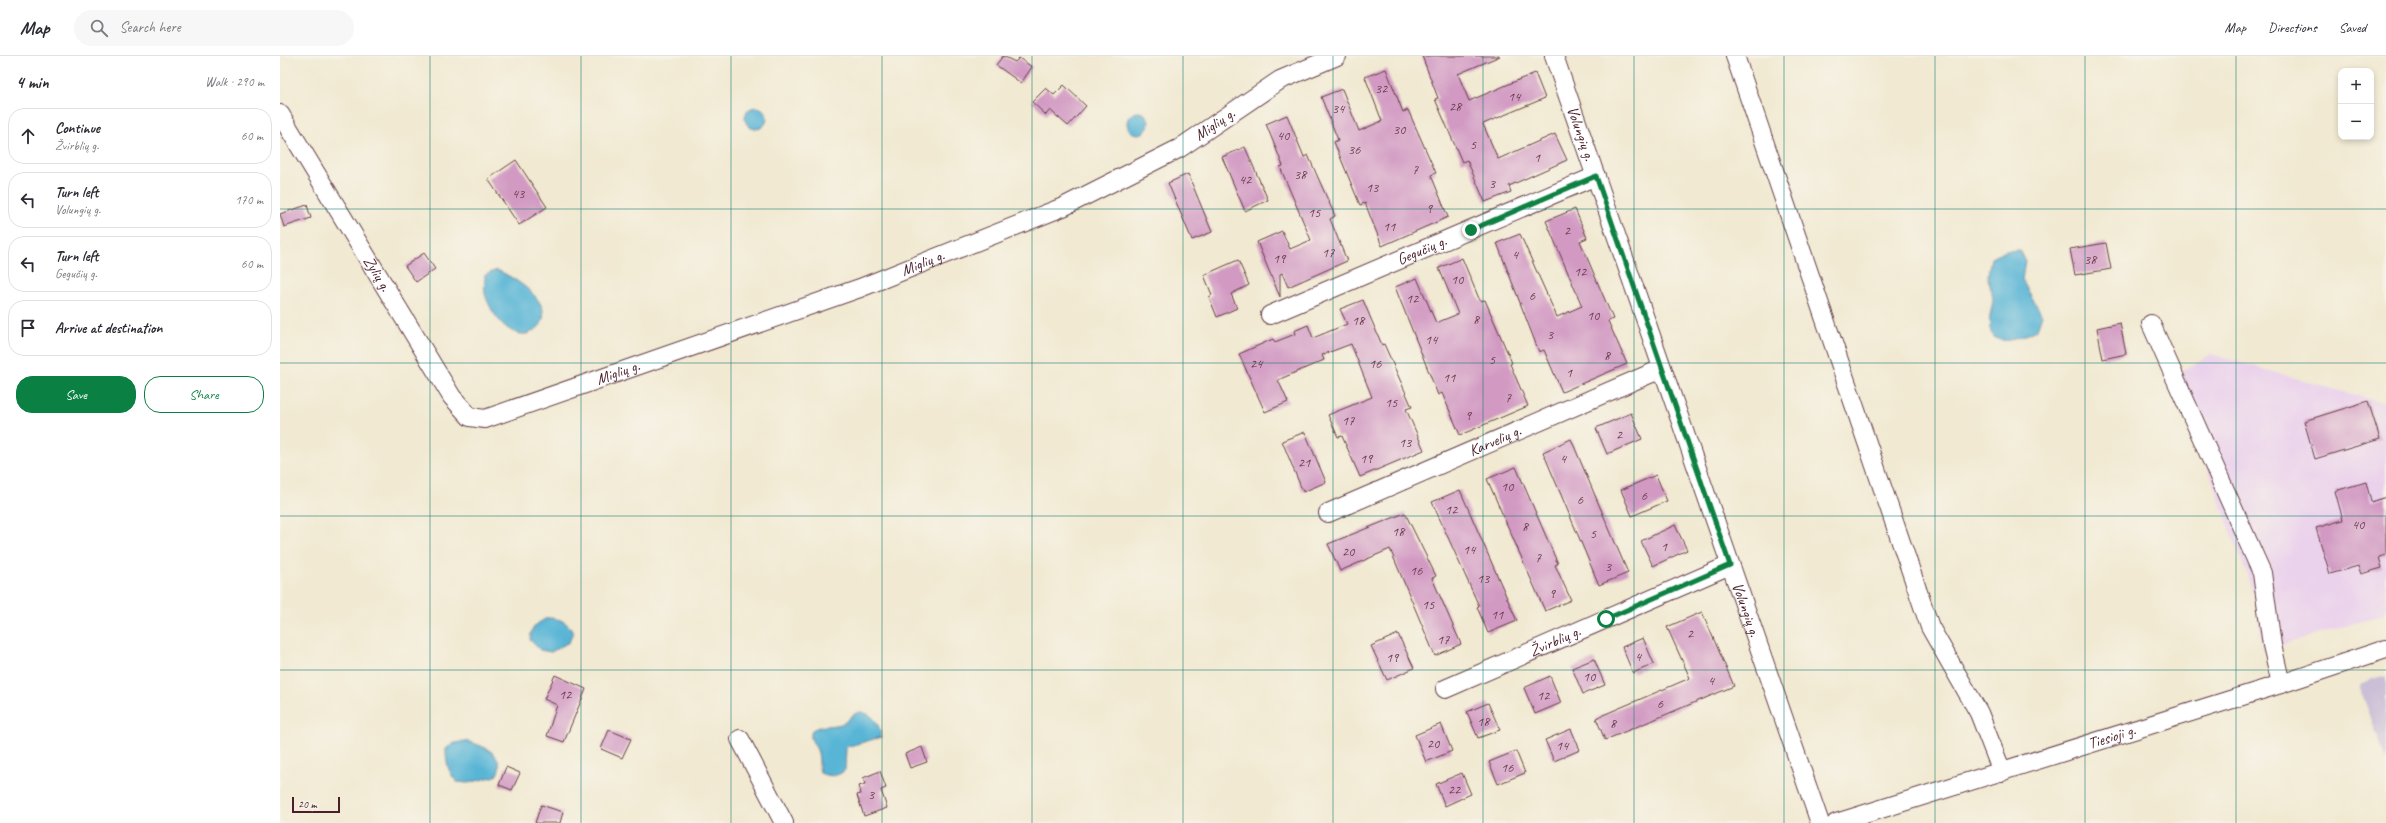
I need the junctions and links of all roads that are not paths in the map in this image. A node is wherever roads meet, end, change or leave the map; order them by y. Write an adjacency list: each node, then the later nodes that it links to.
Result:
1 (1337, 56): 9 (street, Miglių g.)
2 (1554, 56): 5 (street, Volungių g.)
3 (1735, 56): 16 (street)
4 (280, 114): 9 (street, Zylių g.)
5 (1596, 176): 6 (street, Gegučių g.); 8 (street, Volungių g.)
6 (1270, 316)
7 (2151, 324): 13 (street)
8 (1661, 369): 10 (street, Karvelių g.); 11 (street, Volungių g.)
9 (485, 419)
10 (1328, 513)
11 (1730, 565): 14 (street, Žvirblių g.); 18 (street, Volungių g.)
12 (2386, 648): 13 (street, Tiesioji g.)
13 (2281, 684): 16 (street, Tiesioji g.)
14 (1445, 689)
15 (740, 739): 17 (street)
16 (2002, 772): 19 (street, Tiesioji g.)
17 (784, 823)
18 (1820, 823)
19 (1836, 823)

